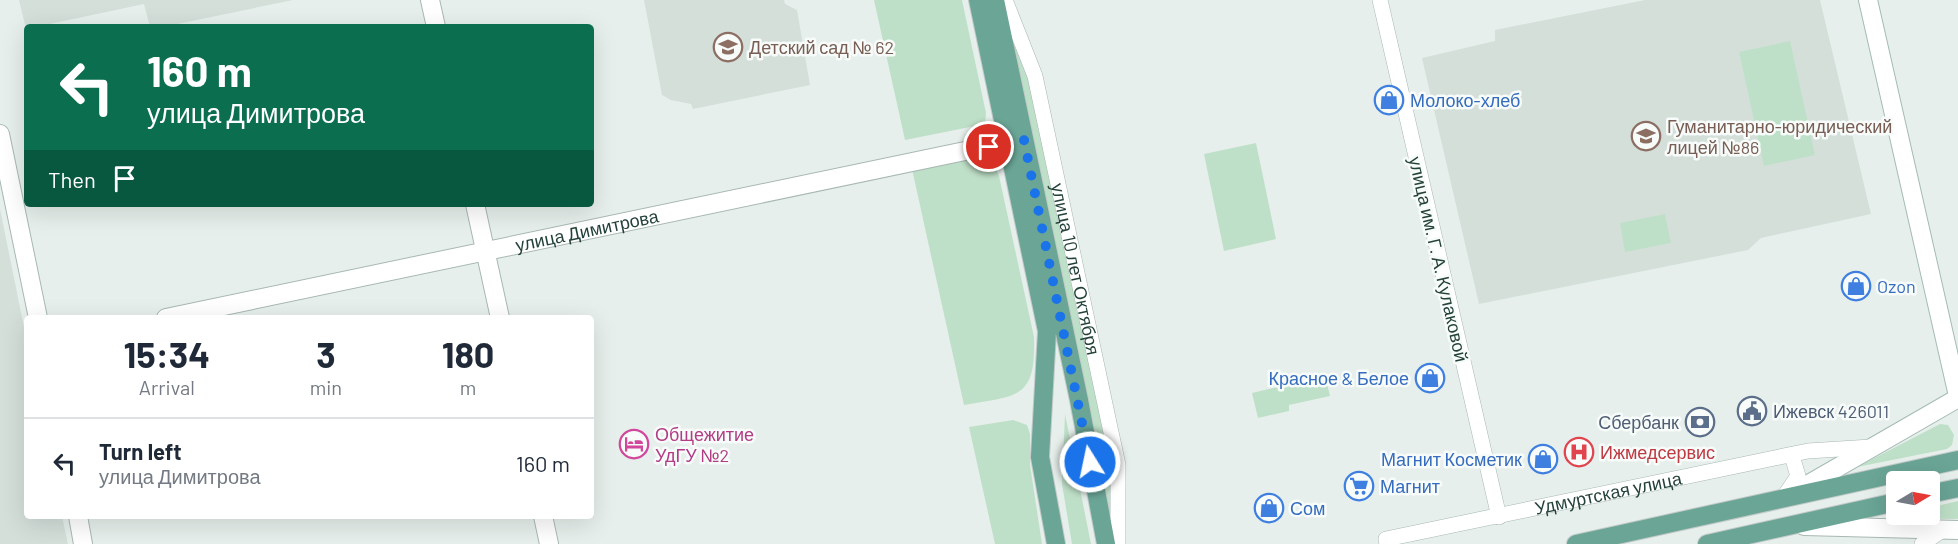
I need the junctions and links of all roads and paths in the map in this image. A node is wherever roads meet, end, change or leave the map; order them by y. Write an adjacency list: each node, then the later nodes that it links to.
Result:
1 (430, 0): 7 (street)
2 (978, 0): 9 (main road, улица 10 лет Октября)
3 (995, 0): 9 (main road, улица 10 лет Октября)
4 (1005, 0): 33 (street, улица 10 лет Октября)
5 (1380, 0): 24 (street, улица им. Г. А. Кулаковой)
6 (1868, 0): 16 (street)
7 (435, 24)
8 (0, 134): 10 (street)
9 (1016, 141): 12 (street, улица Димитрова); 31 (main road, улица 10 лет Октября); 32 (main road, улица 10 лет Октября)
10 (3, 167): 13 (street)
11 (476, 207): 12 (street)
12 (485, 251): 14 (street, улица Димитрова); 15 (street)
13 (37, 315)
14 (180, 315)
15 (499, 315)
16 (1958, 397): 17 (street)
17 (1871, 447): 18 (street, Удмуртская улица); 22 (street)
18 (1792, 456): 22 (street); 24 (street, Удмуртская улица)
19 (1958, 460): 22 (main road)
20 (1958, 488): 21 (main road)
21 (1940, 492)
22 (1783, 499): 35 (main road)
23 (1886, 504): 27 (main road)
24 (1499, 517): 34 (street, Удмуртская улица)
25 (79, 519): 29 (street)
26 (544, 519): 30 (street)
27 (1790, 525): 28 (street); 36 (main road)
28 (1951, 529): 37 (street)
29 (83, 544)
30 (549, 544)
31 (1056, 544)
32 (1106, 544)
33 (1118, 544)
34 (1387, 544)
35 (1576, 544)
36 (1707, 544)
37 (1922, 544)

